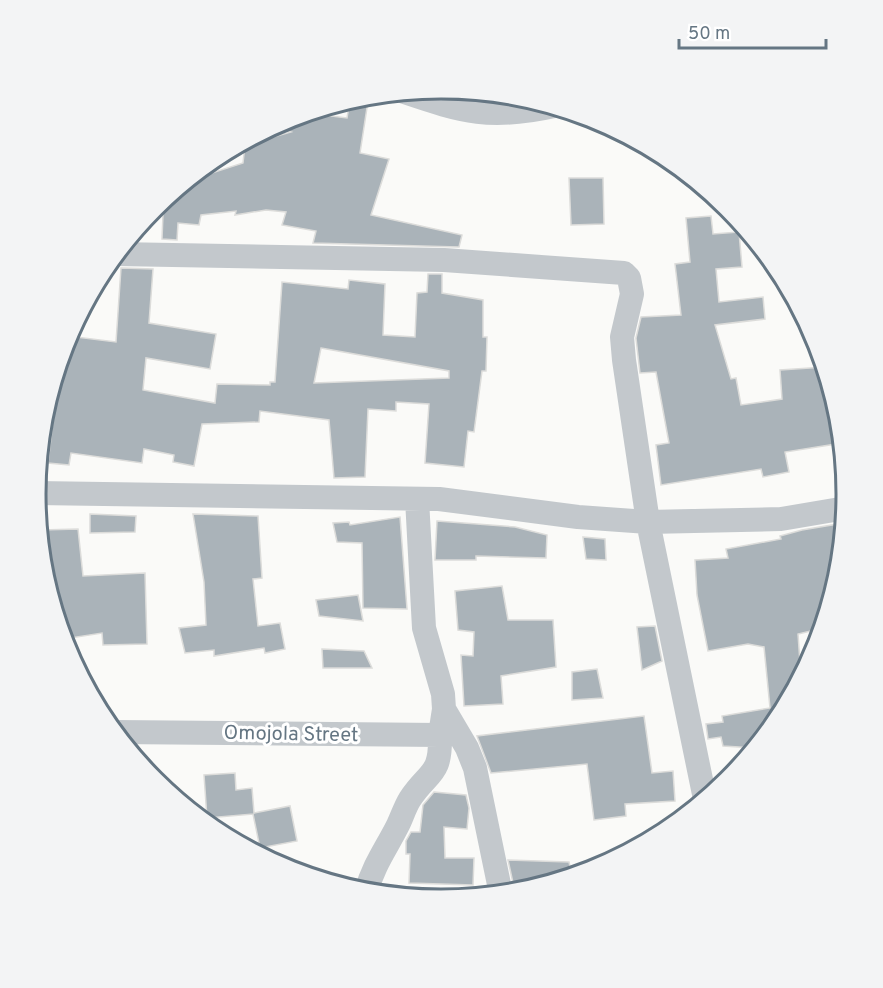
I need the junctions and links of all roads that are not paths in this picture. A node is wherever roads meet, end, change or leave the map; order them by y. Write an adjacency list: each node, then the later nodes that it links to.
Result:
1 (427, 100): 2 (street)
2 (535, 110)
3 (128, 254): 7 (street)
4 (46, 493): 5 (street)
5 (417, 498): 7 (street); 8 (street)
6 (836, 510): 7 (street)
7 (648, 522): 11 (street)
8 (444, 709): 10 (street); 13 (street)
9 (127, 732): 10 (street, Omojola Street)
10 (440, 735): 12 (street)
11 (703, 790)
12 (369, 882)
13 (499, 885)

